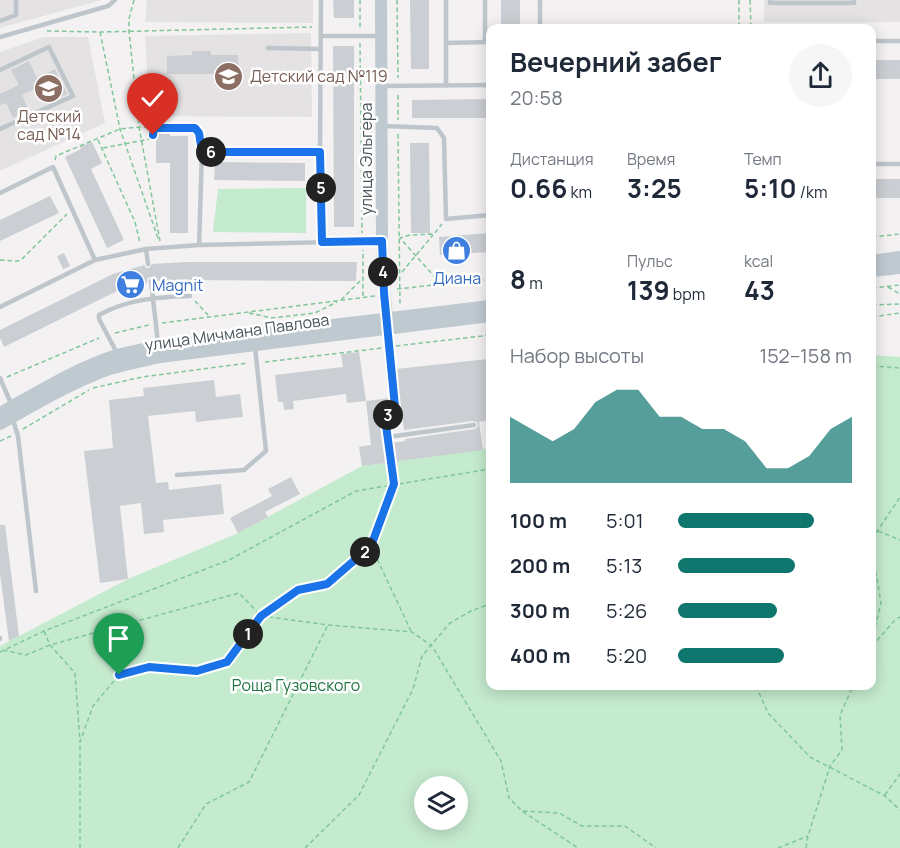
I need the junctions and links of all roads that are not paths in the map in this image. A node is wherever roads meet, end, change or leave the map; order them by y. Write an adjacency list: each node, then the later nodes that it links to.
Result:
1 (16, 0): 10 (lane)
2 (115, 0): 15 (lane)
3 (321, 0): 13 (lane)
4 (381, 0): 14 (main road, улица Эльгера)
5 (446, 0): 19 (lane)
6 (485, 0): 11 (lane)
7 (540, 0): 12 (lane)
8 (770, 0): 9 (lane)
9 (854, 0)
10 (0, 21)
11 (487, 24)
12 (540, 24)
13 (321, 36): 14 (lane); 21 (lane)
14 (381, 36): 24 (main road, улица Эльгера)
15 (0, 37)
16 (876, 41): 17 (lane)
17 (900, 41)
18 (486, 42): 19 (lane)
19 (446, 43): 25 (lane)
20 (268, 48): 21 (lane)
21 (321, 49): 28 (lane)
22 (0, 70): 27 (lane)
23 (486, 85): 25 (lane)
24 (382, 86): 25 (lane); 26 (main road, улица Эльгера)
25 (446, 86)
26 (382, 126): 32 (lane); 33 (main road, улица Эльгера)
27 (0, 129)
28 (320, 152): 34 (lane); 35 (lane)
29 (876, 164): 30 (lane)
30 (900, 164)
31 (0, 193): 38 (lane)
32 (486, 215)
33 (382, 241): 34 (lane); 49 (main road, улица Эльгера)
34 (322, 242): 35 (lane)
35 (199, 245): 36 (lane)
36 (144, 249): 38 (lane); 40 (lane)
37 (900, 257): 39 (main road)
38 (95, 260): 46 (lane)
39 (876, 260)
40 (148, 264)
41 (900, 268): 42 (main road)
42 (876, 271)
43 (151, 282): 45 (lane)
44 (190, 296): 45 (lane)
45 (153, 298): 51 (lane); 52 (lane)
46 (0, 307)
47 (486, 307): 49 (main road, улица Мичмана Павлова)
48 (486, 316): 49 (main road, улица Мичмана Павлова)
49 (387, 324): 50 (main road, улица Мичмана Павлова); 56 (lane)
50 (254, 339): 51 (main road, улица Мичмана Павлова); 57 (lane)
51 (159, 351): 52 (main road, улица Мичмана Павлова); 54 (main road, улица Мичмана Павлова)
52 (118, 355): 54 (main road, улица Мичмана Павлова)
53 (2, 378): 54 (lane)
54 (10, 413): 55 (main road, улица Мичмана Павлова); 58 (lane)
55 (0, 424)
56 (474, 425)
57 (177, 475)
58 (36, 591)

